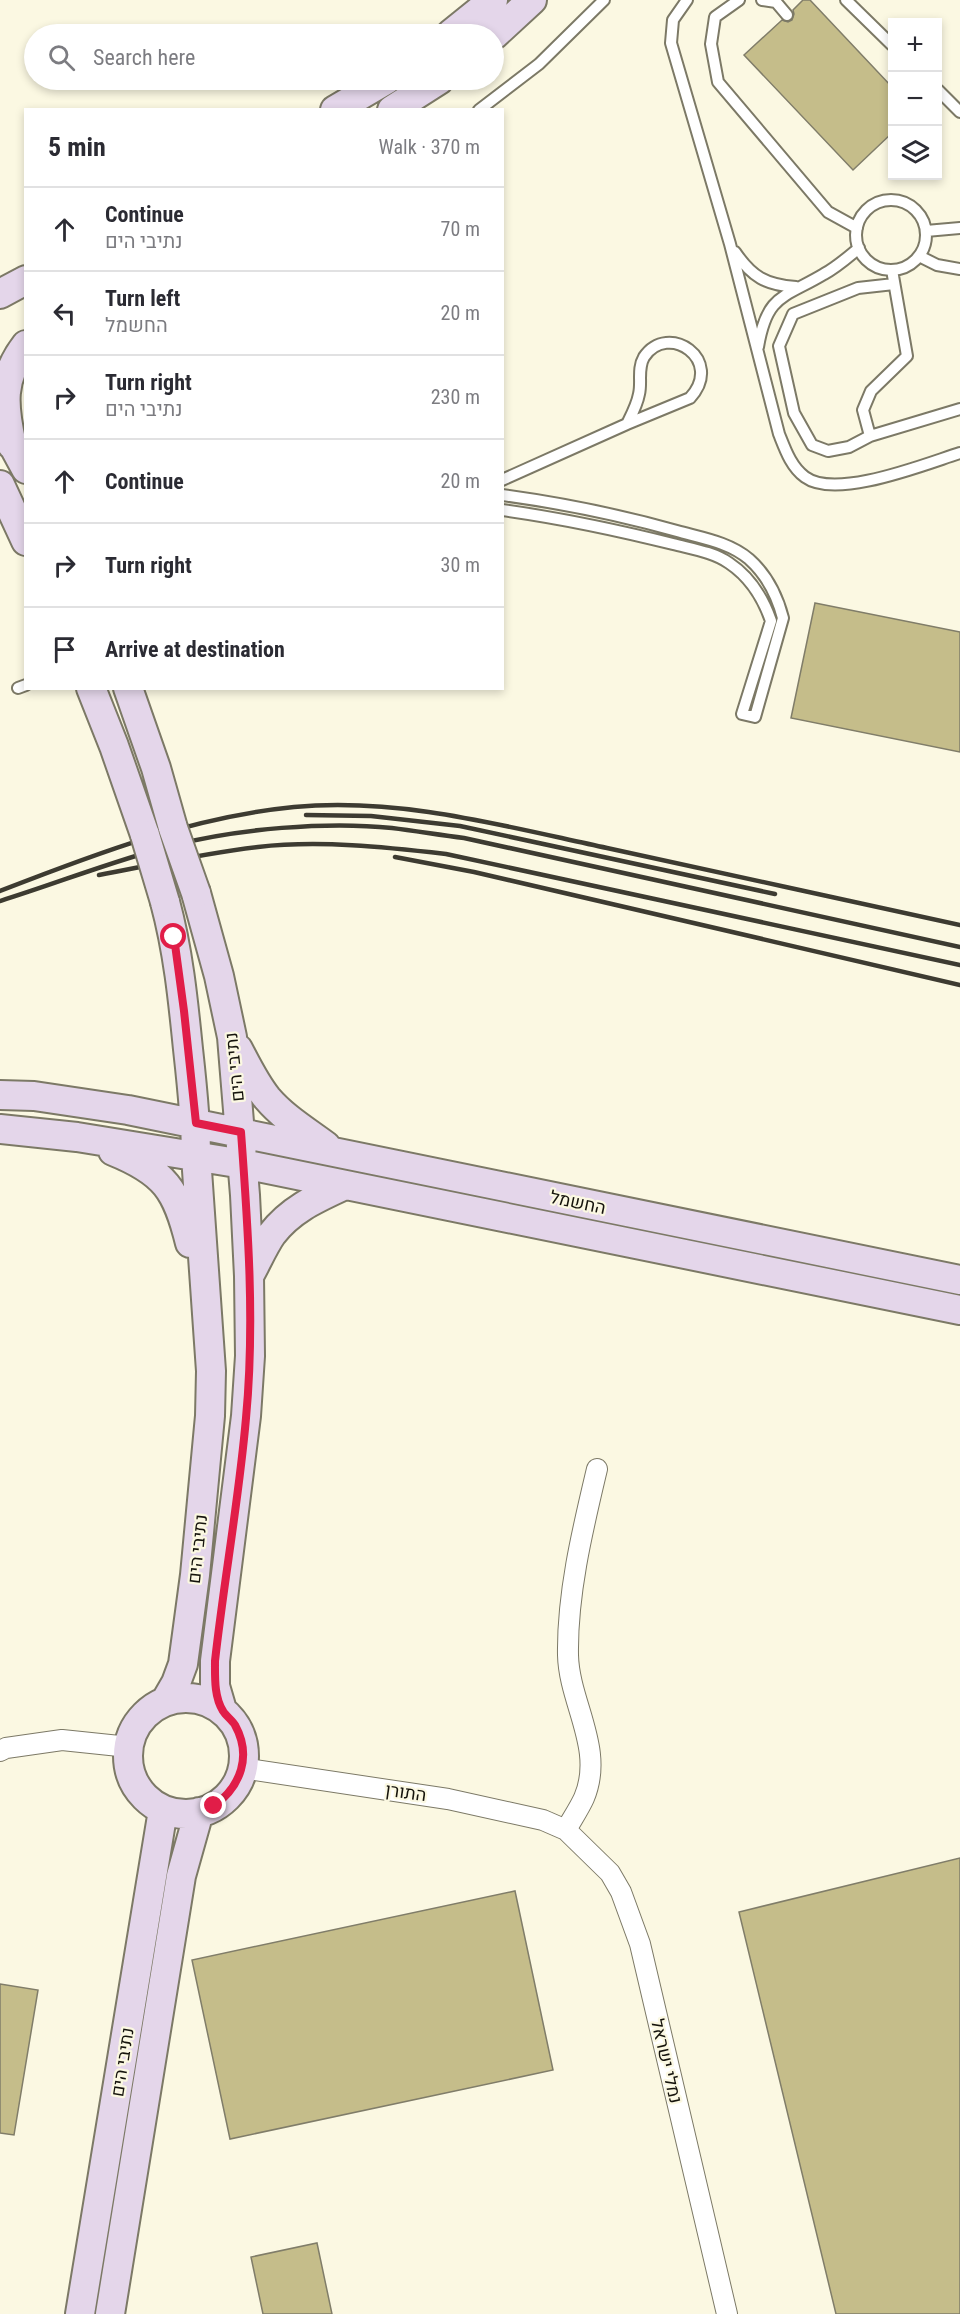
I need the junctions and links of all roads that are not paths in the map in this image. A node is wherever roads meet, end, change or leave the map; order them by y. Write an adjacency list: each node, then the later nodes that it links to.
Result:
1 (493, 0): 9 (street)
2 (532, 0): 10 (street)
3 (604, 0): 17 (lane)
4 (687, 0): 22 (lane)
5 (739, 0): 19 (lane)
6 (762, 0): 8 (lane)
7 (846, 0): 11 (lane)
8 (787, 15)
9 (463, 24)
10 (504, 26)
11 (888, 41)
12 (369, 90): 15 (street)
13 (423, 90): 16 (street)
14 (942, 94): 18 (lane)
15 (338, 108)
16 (395, 108)
17 (482, 108)
18 (960, 112)
19 (857, 228): 21 (lane); 23 (lane)
20 (960, 228): 21 (lane)
21 (926, 231): 24 (lane)
22 (730, 244): 28 (lane); 32 (lane)
23 (859, 248): 26 (lane); 28 (lane)
24 (919, 256): 25 (lane); 26 (lane)
25 (960, 269)
26 (892, 270): 27 (lane)
27 (894, 284): 36 (lane); 36 (lane)
28 (796, 287): 32 (lane)
29 (24, 336): 31 (street)
30 (24, 347): 37 (street)
31 (0, 351)
32 (757, 353): 38 (lane)
33 (960, 409): 36 (lane)
34 (0, 419): 37 (street)
35 (627, 424): 35 (lane); 40 (lane)
36 (870, 436)
37 (12, 445): 39 (street)
38 (960, 453)
39 (24, 466)
40 (504, 479)
41 (0, 485): 44 (street)
42 (504, 495): 43 (lane)
43 (504, 510)
44 (24, 537)
45 (92, 690): 49 (street, נתיבי הים, bridge)
46 (129, 690): 47 (street, נתיבי הים, bridge)
47 (232, 1037): 51 (street, נתיבי הים); 53 (street)
48 (0, 1095): 49 (street, החשמל)
49 (196, 1123): 51 (street, החשמל); 54 (street, נתיבי הים)
50 (0, 1129): 52 (street)
51 (241, 1132): 53 (street, החשמל); 55 (street, נתיבי הים)
52 (78, 1137): 54 (street, החשמל); 59 (street)
53 (333, 1151): 58 (street, החשמל)
54 (196, 1156): 55 (street, החשמל); 59 (street, נתיבי הים)
55 (243, 1164): 56 (street, החשמל); 57 (street, נתיבי הים)
56 (345, 1185): 57 (street); 60 (street, החשמל)
57 (249, 1276): 63 (street, נתיבי הים)
58 (960, 1280)
59 (206, 1303): 62 (street, נתיבי הים)
60 (960, 1310)
61 (597, 1469): 69 (street)
62 (165, 1702): 63 (street); 64 (street)
63 (222, 1710): 66 (street)
64 (129, 1747): 65 (street); 67 (street)
65 (0, 1751)
66 (242, 1768): 68 (street); 69 (street, התורן)
67 (163, 1809): 68 (street); 70 (street, נתיבי הים)
68 (199, 1812): 71 (street, נתיבי הים)
69 (566, 1830): 72 (street, נמלי ישראל)
70 (80, 2314)
71 (110, 2314)
72 (726, 2314)

